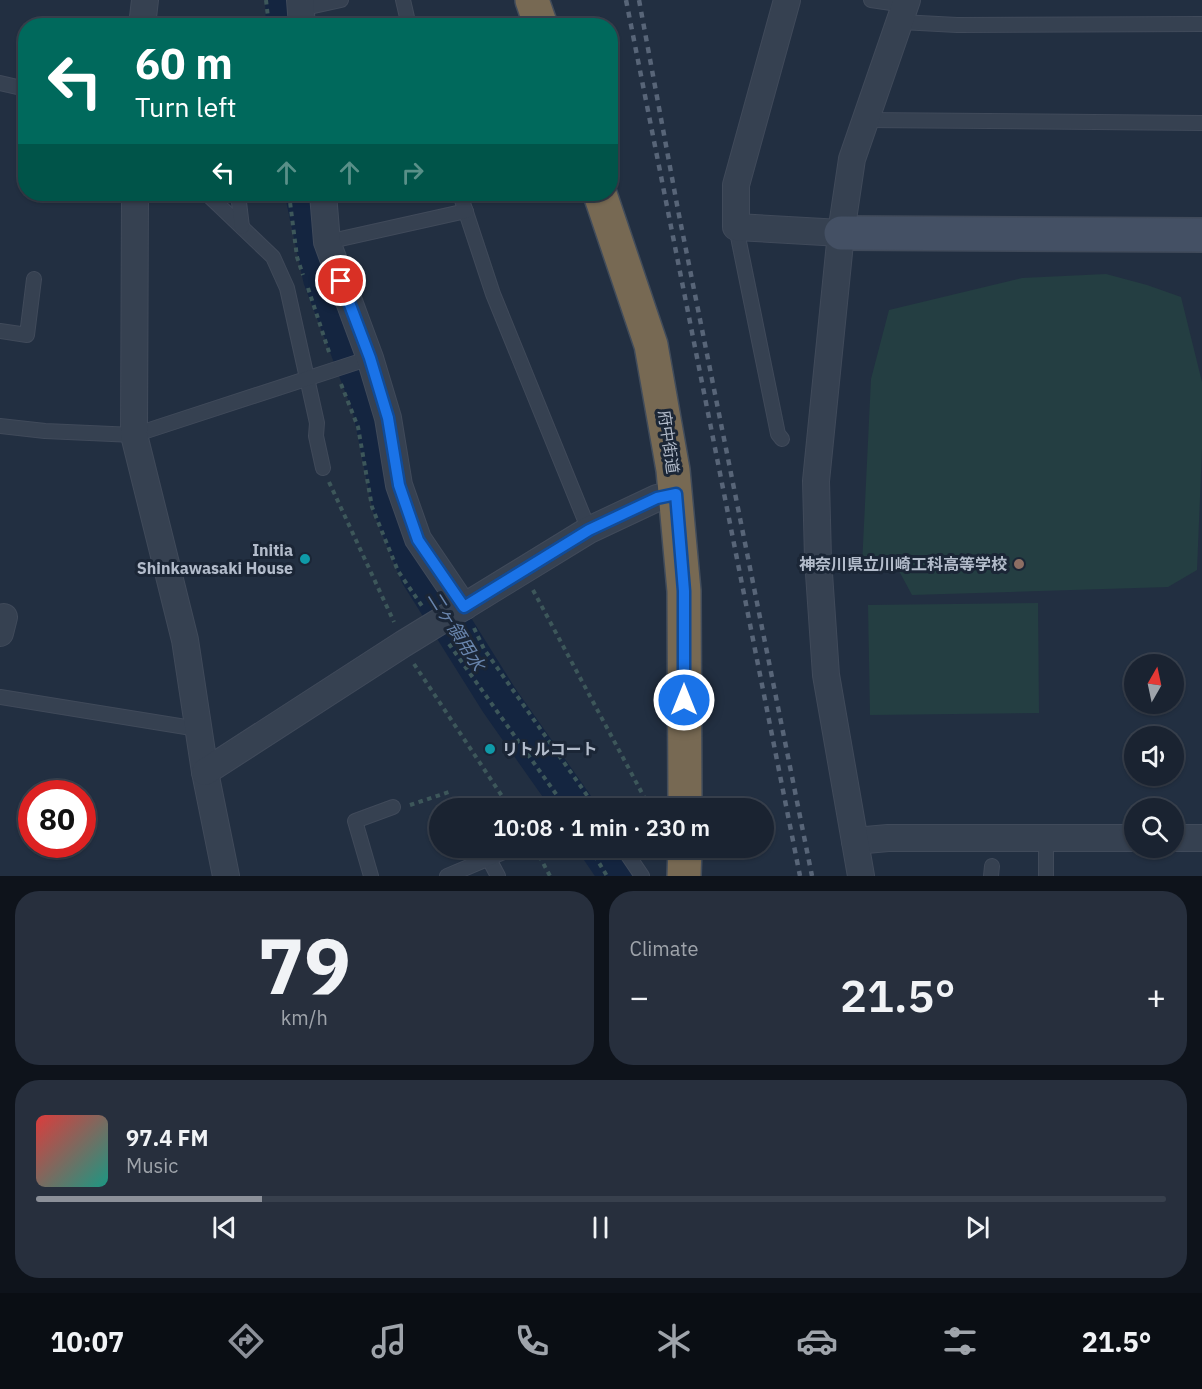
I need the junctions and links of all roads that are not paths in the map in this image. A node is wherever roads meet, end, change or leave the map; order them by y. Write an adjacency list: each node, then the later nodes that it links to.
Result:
1 (145, 0): 9 (street)
2 (341, 0): 8 (lane)
3 (403, 0): 10 (lane)
4 (532, 0): 11 (highway)
5 (787, 0): 25 (street)
6 (872, 0): 7 (lane)
7 (904, 9): 12 (lane); 15 (street)
8 (301, 11)
9 (143, 18)
10 (407, 18)
11 (538, 18)
12 (1202, 24)
13 (1, 87): 14 (lane)
14 (18, 88)
15 (866, 120): 16 (lane); 26 (street)
16 (1202, 123)
17 (135, 201): 34 (street)
18 (214, 201): 24 (lane)
19 (239, 201): 24 (lane)
20 (324, 201): 28 (street)
21 (462, 201): 23 (lane)
22 (602, 201): 37 (highway, 府中街道)
23 (466, 211): 28 (lane); 38 (lane)
24 (242, 227): 32 (lane)
25 (736, 227): 26 (street); 35 (lane)
26 (841, 233): 27 (street); 49 (street)
27 (1202, 235)
28 (327, 242): 31 (street)
29 (34, 279): 30 (lane)
30 (0, 332)
31 (370, 358): 32 (lane); 39 (street)
32 (306, 380): 34 (lane); 36 (lane)
33 (0, 426): 34 (lane)
34 (134, 435): 41 (street)
35 (782, 440)
36 (323, 468)
37 (676, 494): 38 (street); 43 (highway, 府中街道)
38 (589, 530): 39 (street)
39 (463, 608): 42 (street)
40 (0, 697): 41 (lane)
41 (198, 729): 42 (street)
42 (205, 772): 54 (street)
43 (685, 798)
44 (393, 807): 55 (lane)
45 (1046, 837): 46 (street); 49 (street); 61 (lane)
46 (1124, 838)
47 (1184, 838): 48 (street)
48 (1202, 838)
49 (855, 841): 60 (street)
50 (478, 858): 56 (lane)
51 (489, 858): 57 (lane)
52 (630, 858): 58 (lane)
53 (685, 858): 59 (highway)
54 (226, 876)
55 (371, 876)
56 (447, 876)
57 (498, 876)
58 (642, 876)
59 (684, 876)
60 (861, 876)
61 (1046, 876)

